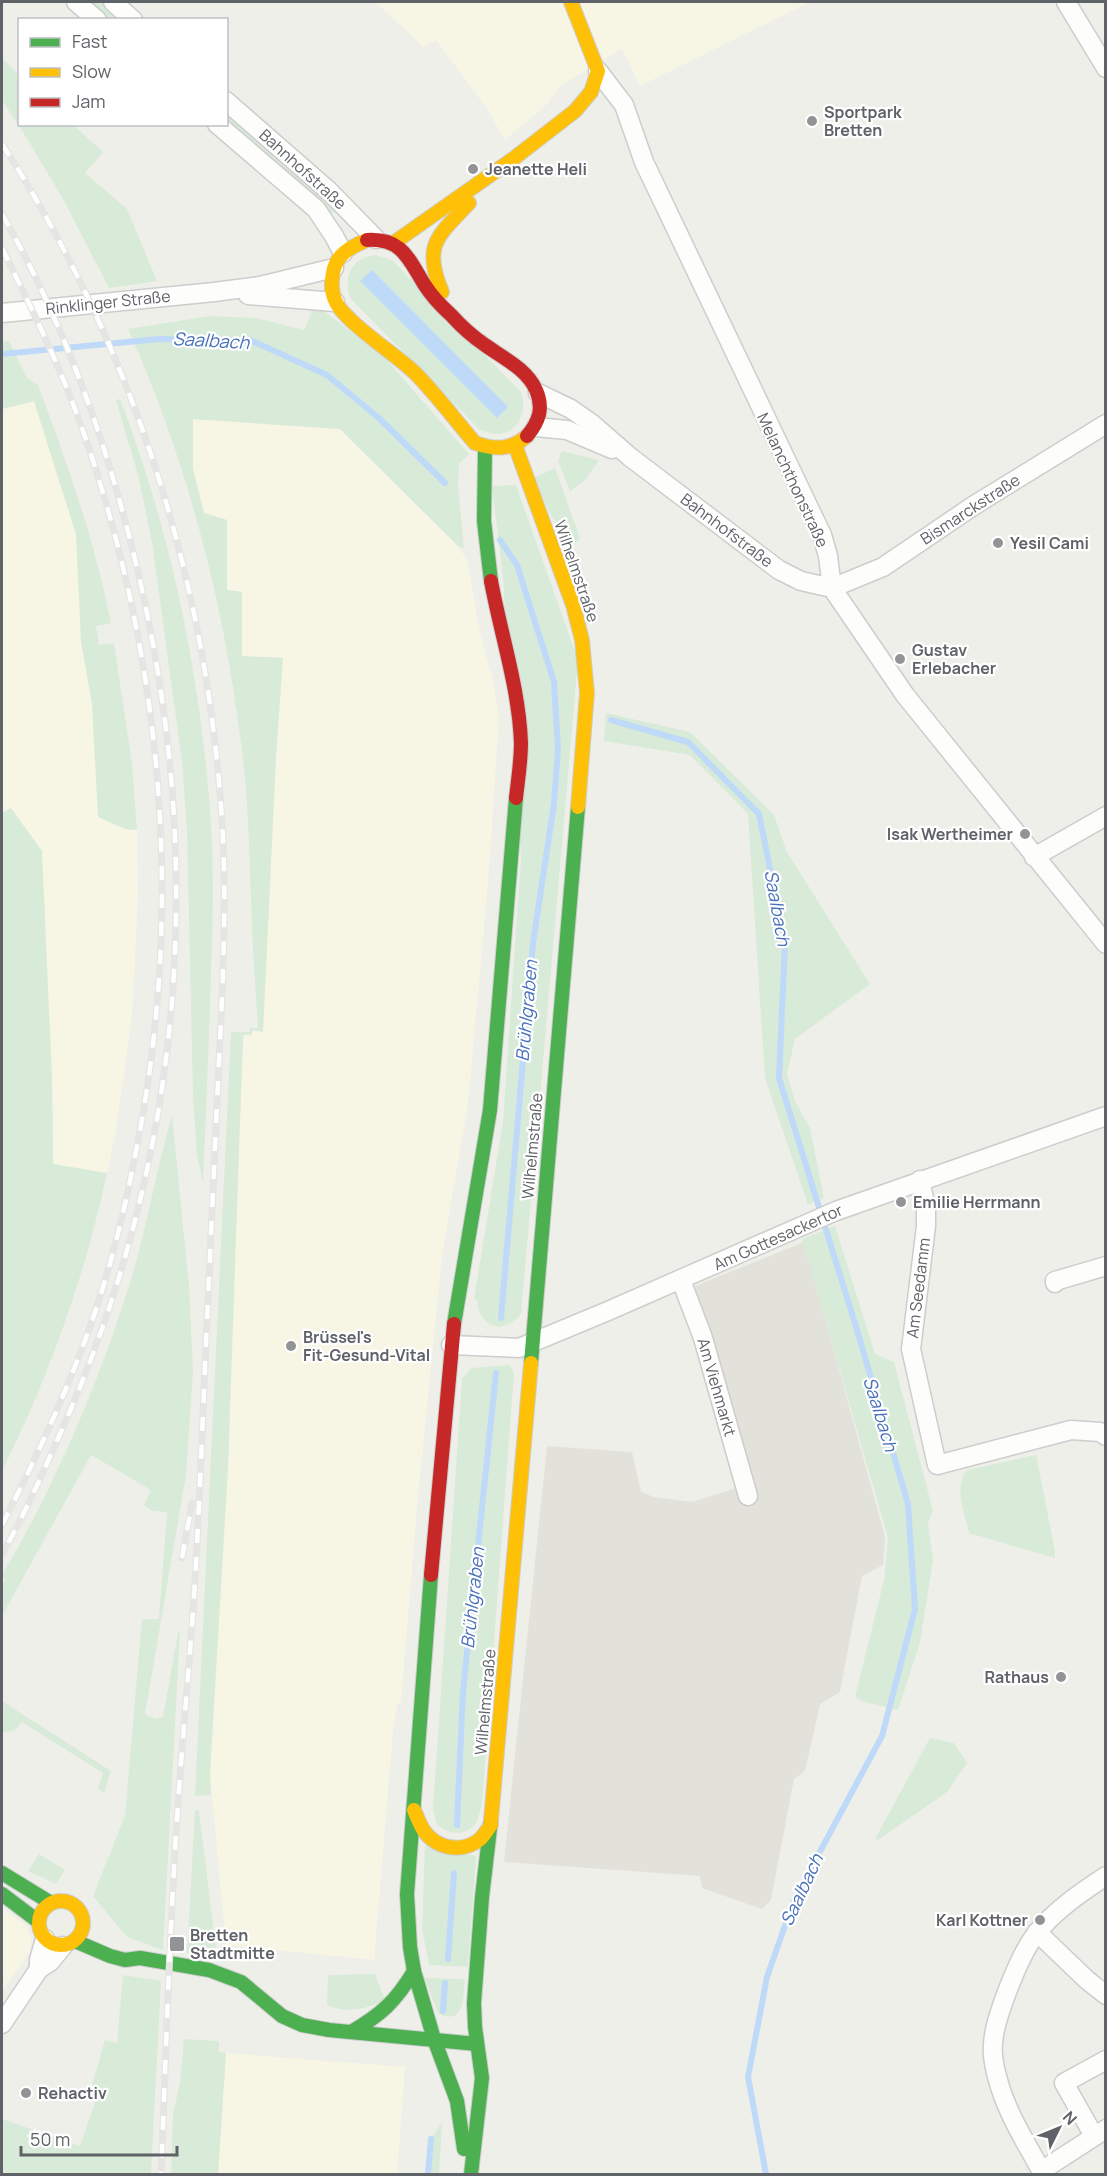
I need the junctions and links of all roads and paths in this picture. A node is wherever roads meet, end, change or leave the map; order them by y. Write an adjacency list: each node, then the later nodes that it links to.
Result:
1 (76, 2): 5 (street)
2 (113, 2): 6 (street)
3 (570, 2): 8 (main road, Melanchthonstraße)
4 (1065, 2): 7 (street)
5 (95, 18)
6 (132, 18)
7 (1106, 68)
8 (598, 71): 11 (main road); 24 (street, Melanchthonstraße)
9 (228, 103): 12 (street, Bahnhofstraße)
10 (219, 126): 13 (street, Bahnhofstraße)
11 (479, 185): 12 (main road); 17 (main road)
12 (384, 242): 13 (main road); 17 (main road)
13 (338, 261): 14 (street, Rinklinger Straße); 15 (main road)
14 (214, 292): 15 (street, Rinklinger Straße); 16 (street, Rinklinger Straße)
15 (335, 302): 22 (main road)
16 (2, 313)
17 (454, 320): 18 (main road)
18 (538, 393): 20 (main road); 23 (street, Bahnhofstraße)
19 (1106, 424): 24 (street, Bismarckstraße)
20 (536, 427): 21 (main road); 23 (street, Bahnhofstraße)
21 (515, 445): 22 (main road); 33 (main road, Wilhelmstraße)
22 (485, 448): 34 (main road, Wilhelmstraße)
23 (630, 457): 24 (street, Bahnhofstraße)
24 (832, 588): 26 (street, Melanchthonstraße)
25 (1106, 816): 26 (street)
26 (1034, 857): 27 (street, Melanchthonstraße)
27 (1106, 944)
28 (1106, 1116): 29 (street, Am Gottesackertor)
29 (920, 1180): 31 (street, Am Gottesackertor); 35 (street, Am Seedamm)
30 (1106, 1266): 32 (street)
31 (681, 1280): 33 (street, Am Gottesackertor); 36 (street, Am Viehmarkt)
32 (1055, 1283)
33 (534, 1342): 34 (street, Am Gottesackertor); 38 (main road, Wilhelmstraße)
34 (451, 1345): 37 (main road, Wilhelmstraße)
35 (1106, 1436)
36 (748, 1496)
37 (414, 1810): 38 (main road); 52 (main road, Wilhelmstraße)
38 (491, 1825): 57 (main road, Wilhelmstraße)
39 (2, 1873): 42 (main road)
40 (1106, 1876): 46 (street)
41 (2, 1894): 44 (main road)
42 (51, 1903): 43 (main road); 44 (main road)
43 (83, 1920): 45 (main road); 48 (main road)
44 (39, 1922): 47 (main road)
45 (99, 1932)
46 (1037, 1932): 53 (street); 60 (street)
47 (45, 1939): 48 (main road); 51 (street)
48 (69, 1943): 50 (main road); 51 (street)
49 (116, 1943): 50 (main road)
50 (140, 1958): 55 (main road)
51 (39, 1969): 54 (street)
52 (414, 1971): 55 (main road); 56 (main road, Wilhelmstraße)
53 (1106, 1995)
54 (2, 2024)
55 (351, 2032): 56 (main road)
56 (434, 2039): 57 (main road); 61 (main road, Wilhelmstraße)
57 (477, 2044): 61 (main road, Wilhelmstraße)
58 (1106, 2060): 59 (street)
59 (1100, 2133): 60 (street)
60 (1042, 2173)
61 (469, 2175)

